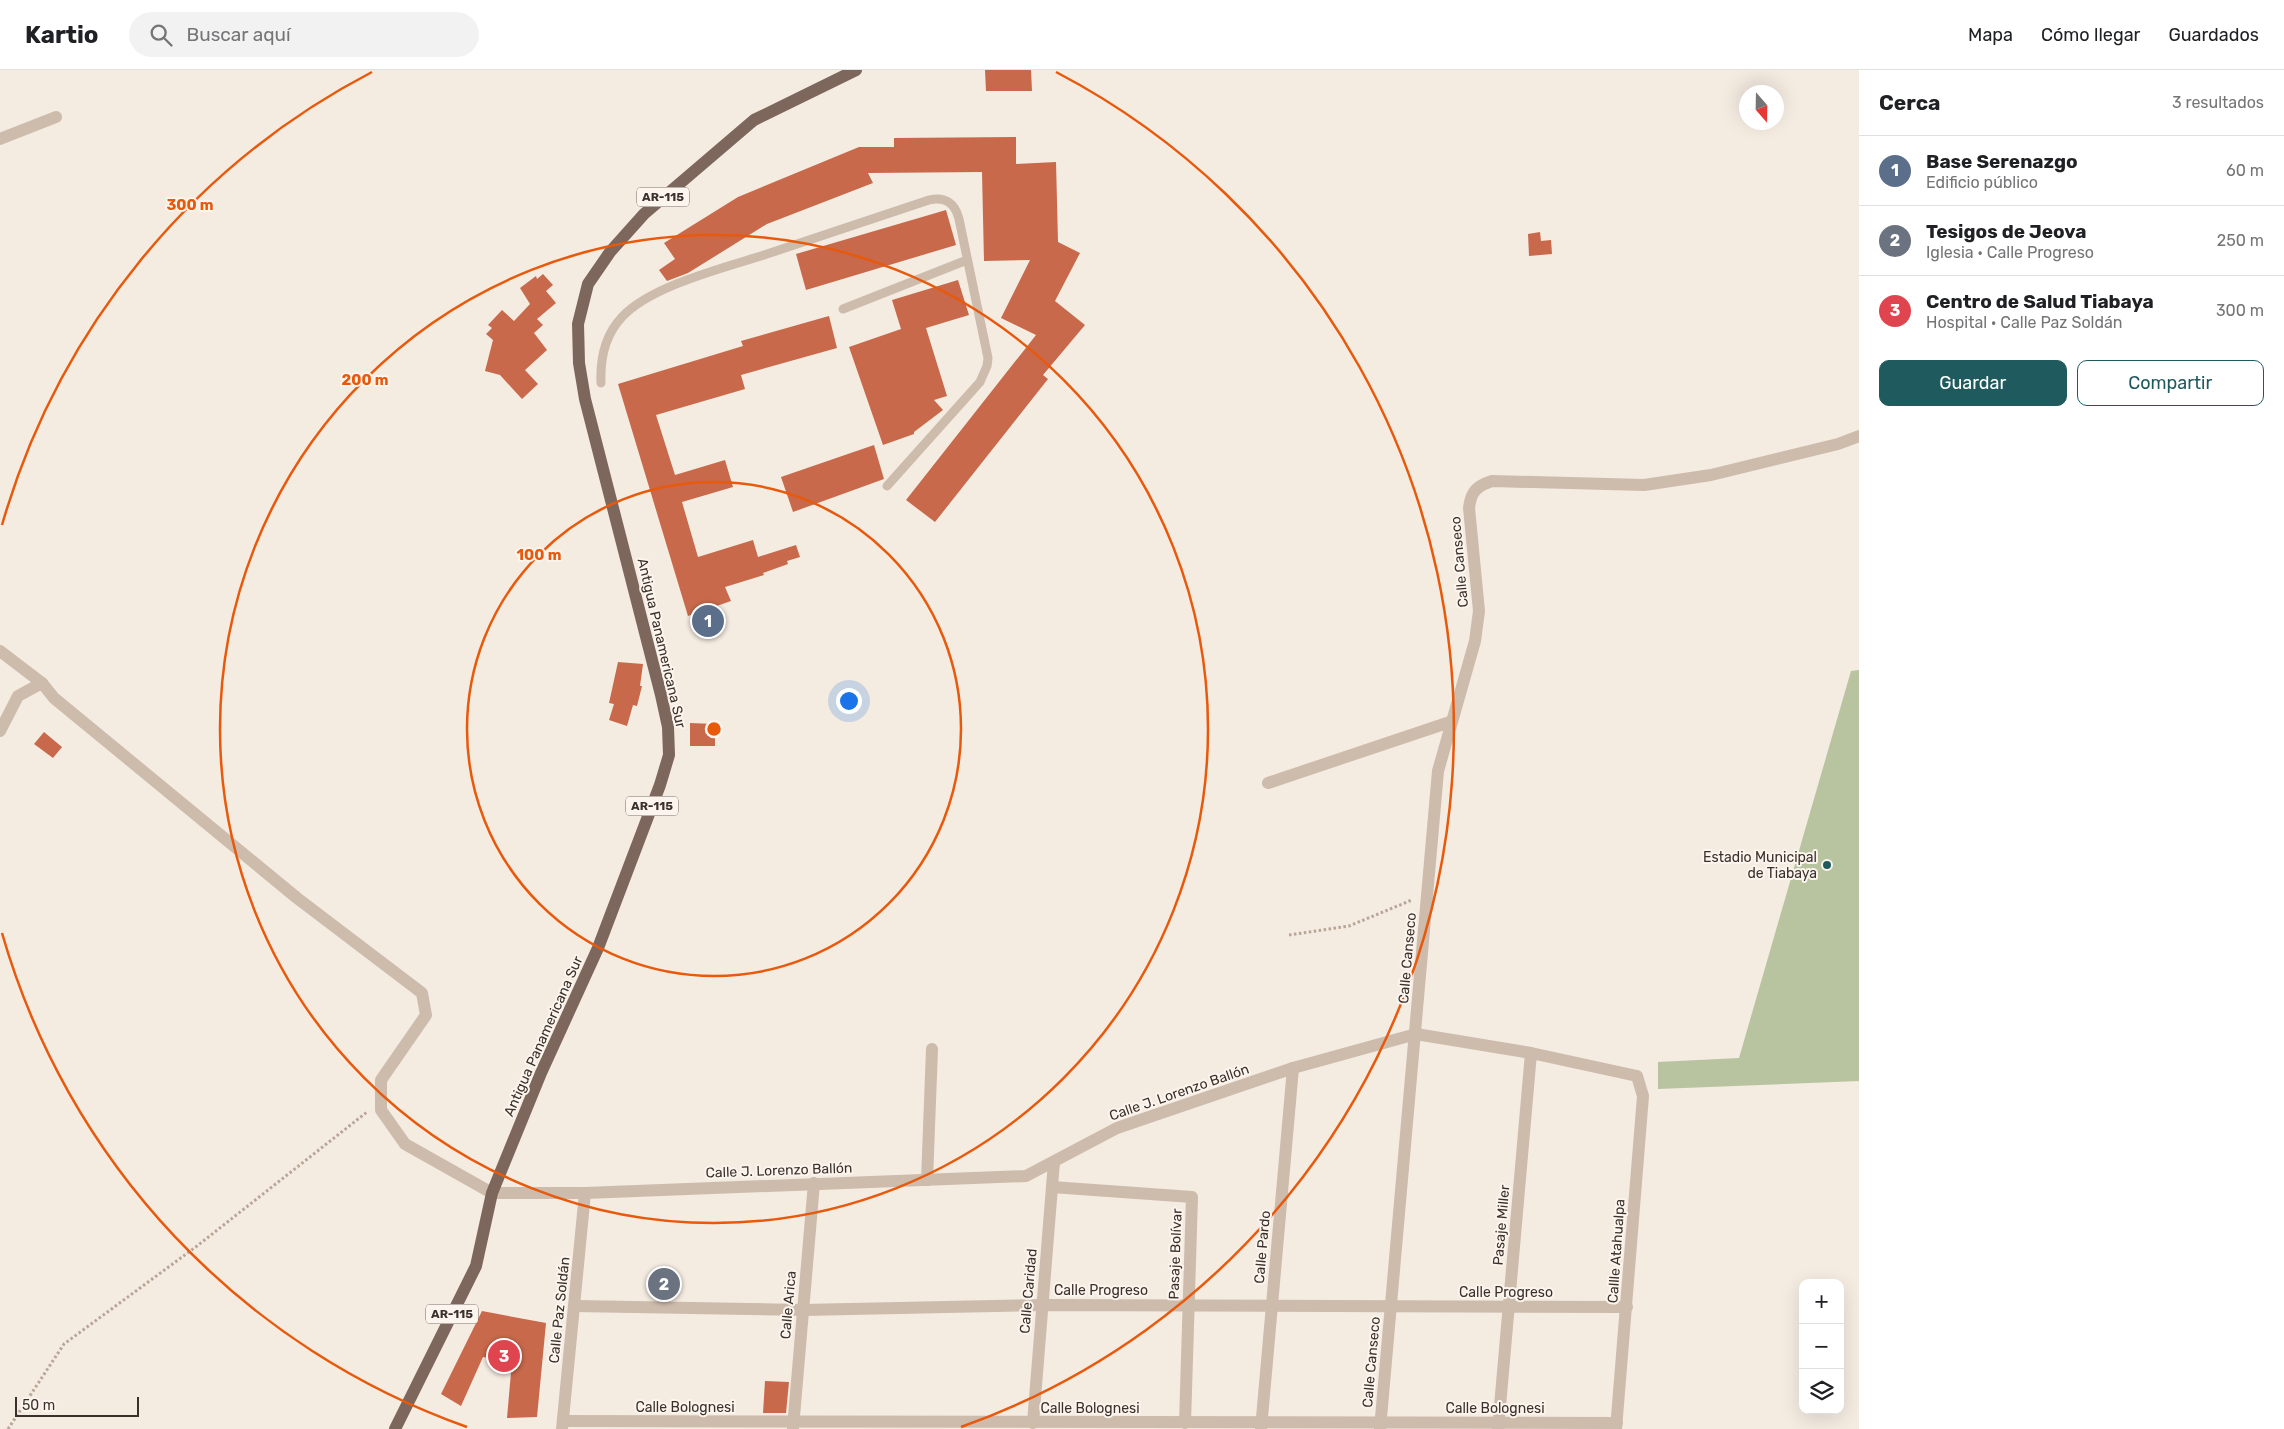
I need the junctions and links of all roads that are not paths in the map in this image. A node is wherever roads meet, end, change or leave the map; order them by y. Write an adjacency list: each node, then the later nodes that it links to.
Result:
1 (856, 70): 23 (main road, Antigua Panamericana Sur / AR-115)
2 (56, 117): 3 (street)
3 (0, 139)
4 (967, 260): 5 (lane); 6 (lane); 8 (lane)
5 (843, 309)
6 (601, 383)
7 (1859, 436): 11 (street, Calle Canseco)
8 (888, 486)
9 (0, 652): 10 (street)
10 (42, 683): 12 (street); 23 (street)
11 (1450, 722): 13 (street); 14 (street, Calle Canseco)
12 (0, 731)
13 (1268, 783)
14 (1416, 1034): 16 (street, Calle J. Lorenzo Ballón); 17 (street, Calle J. Lorenzo Ballón); 29 (street, Calle Canseco)
15 (932, 1049): 20 (street)
16 (1531, 1053): 18 (street, Calle J. Lorenzo Ballón); 31 (street, Pasaje Miller)
17 (1293, 1068): 19 (street, Calle J. Lorenzo Ballón); 28 (street, Calle Pardo)
18 (1637, 1076): 30 (street, Callle Atahualpa)
19 (1054, 1162): 20 (street, Calle J. Lorenzo Ballón); 22 (street, Calle Caridad)
20 (927, 1180): 21 (street, Calle J. Lorenzo Ballón)
21 (814, 1183): 24 (street, Calle J. Lorenzo Ballón); 32 (street, Calle Arica)
22 (1052, 1187): 25 (street, Calle Caridad); 27 (street, Pasaje Bolívar)
23 (492, 1193): 24 (street, Calle J. Lorenzo Ballón); 43 (main road, Antigua Panamericana Sur / AR-115)
24 (585, 1193): 26 (street, Calle Paz Soldán)
25 (1042, 1305): 27 (street, Calle Progreso); 32 (street, Calle Progreso); 33 (street, Calle Caridad)
26 (575, 1306): 32 (street, Calle Progreso); 35 (street, Calle Paz Soldán)
27 (1189, 1306): 28 (street, Calle Progreso); 34 (street, Pasaje Bolívar)
28 (1272, 1306): 29 (street, Calle Progreso); 39 (street, Calle Pardo)
29 (1391, 1307): 31 (street, Calle Progreso); 40 (street, Calle Canseco)
30 (1627, 1307): 31 (street, Calle Progreso); 42 (street, Callle Atahualpa)
31 (1508, 1308): 41 (street, Pasaje Miller)
32 (803, 1310): 36 (street, Calle Arica)
33 (1033, 1423): 36 (street, Calle Bolognesi); 38 (street, Calle Bolognesi)
34 (1185, 1423): 38 (street, Calle Bolognesi); 39 (street, Calle Bolognesi)
35 (563, 1425): 37 (street, Calle Bolognesi)
36 (794, 1425): 37 (street, Calle Bolognesi)
37 (676, 1426)
38 (1147, 1426)
39 (1262, 1426): 40 (street, Calle Bolognesi)
40 (1381, 1426): 41 (street, Calle Bolognesi)
41 (1498, 1426): 42 (street, Calle Bolognesi)
42 (1616, 1426)
43 (395, 1429)

